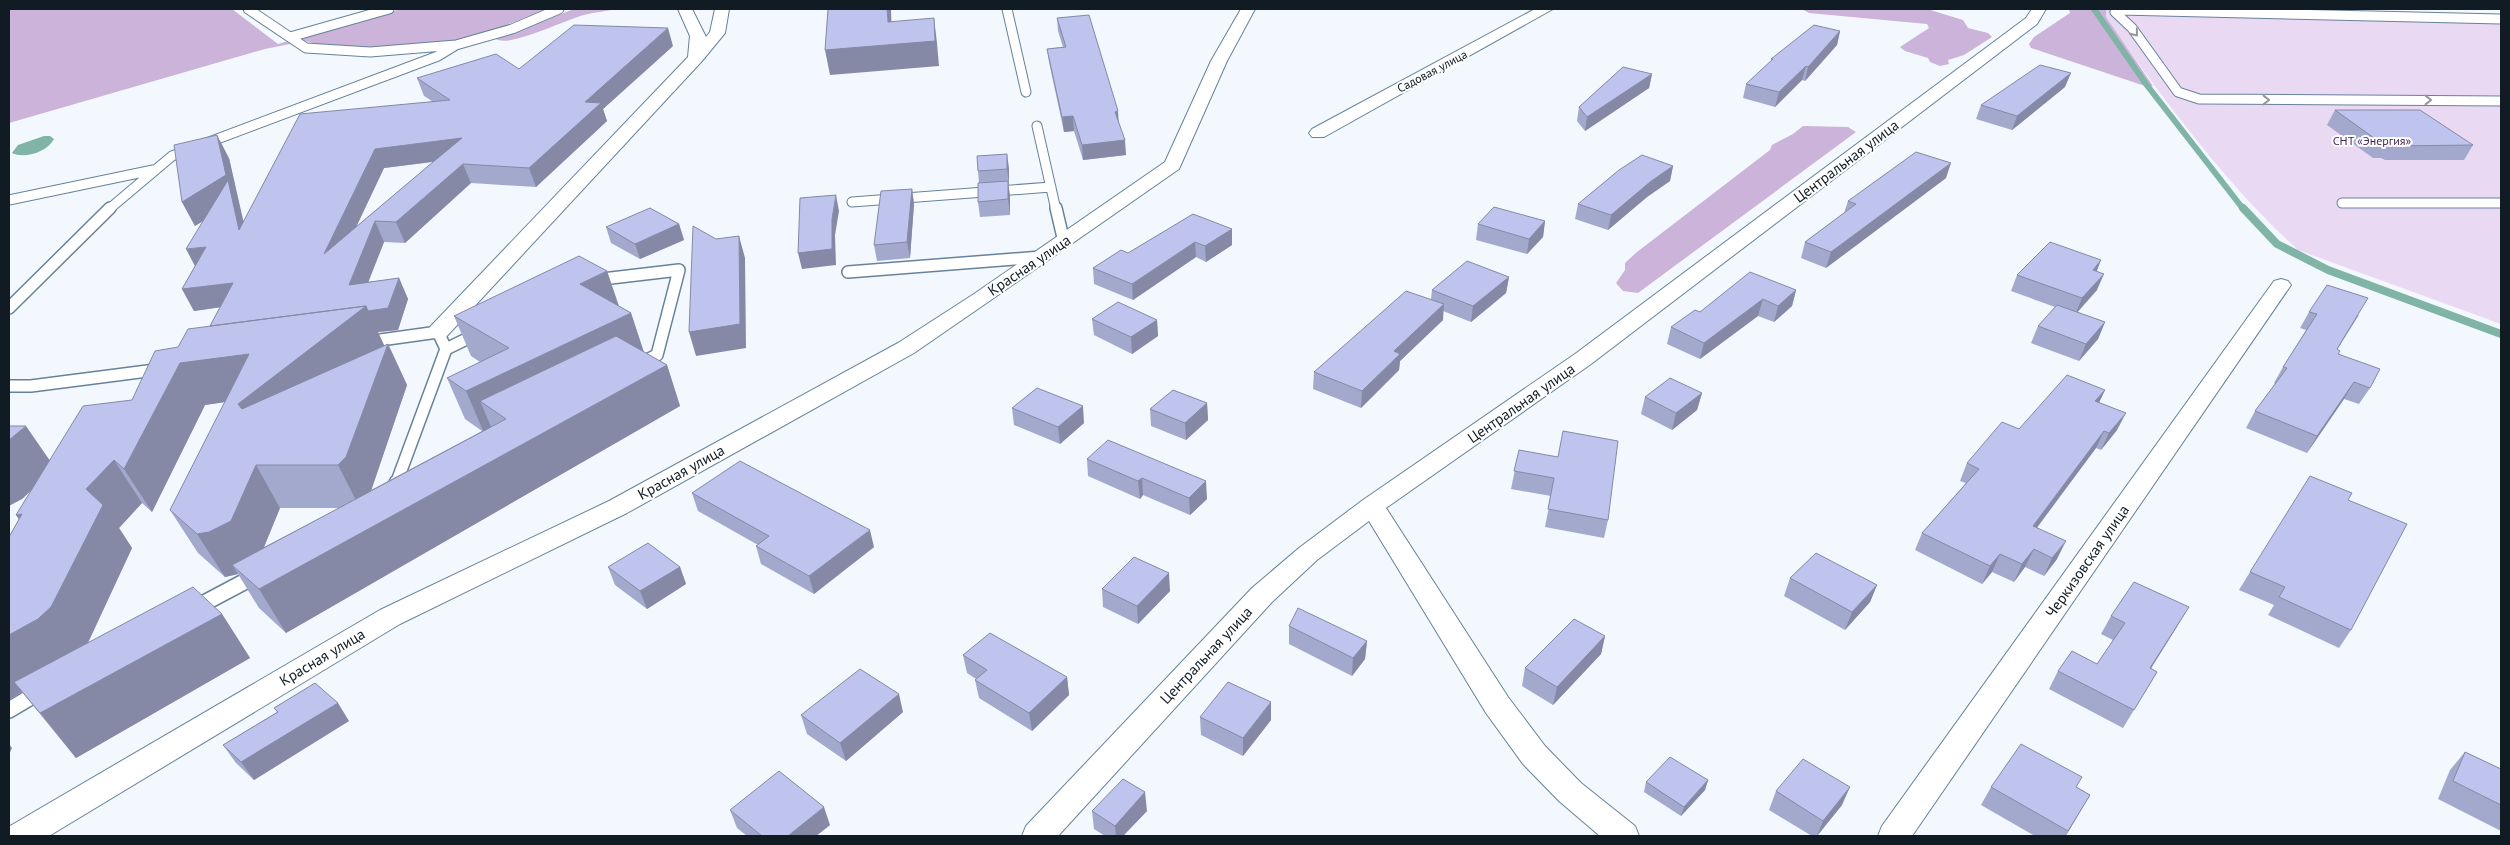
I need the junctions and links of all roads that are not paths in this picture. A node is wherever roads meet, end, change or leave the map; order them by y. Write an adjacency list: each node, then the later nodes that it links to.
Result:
1 (248, 9): 12 (lane)
2 (389, 9): 12 (lane)
3 (559, 9): 13 (lane)
4 (685, 9): 14 (street)
5 (722, 9): 14 (street)
6 (1007, 9): 15 (lane)
7 (1248, 9): 25 (street, Красная улица)
8 (1546, 9): 18 (street, Садовая улица)
9 (2039, 9): 38 (street, Центральная улица)
10 (2115, 10): 11 (lane); 16 (lane, one-way to 16)
11 (2501, 19)
12 (290, 37): 13 (lane)
13 (456, 45): 19 (lane)
14 (696, 58): 32 (street)
15 (1026, 92)
16 (2501, 101)
17 (1036, 126): 20 (lane)
18 (1318, 133)
19 (156, 170): 21 (lane); 30 (lane)
20 (1051, 187): 22 (lane); 25 (lane)
21 (9, 200)
22 (852, 202)
23 (2342, 203): 24 (lane)
24 (2501, 203)
25 (1064, 242): 26 (street, Красная улица)
26 (1040, 257): 27 (lane); 43 (street, Красная улица)
27 (848, 272)
28 (2281, 285): 46 (street, Черкизовская улица)
29 (578, 287): 35 (lane)
30 (9, 308)
31 (490, 328): 32 (lane)
32 (442, 340): 33 (lane); 37 (lane)
33 (351, 344)
34 (177, 367): 36 (lane)
35 (630, 368)
36 (9, 386)
37 (386, 498)
38 (1372, 506): 44 (street, Центральная улица); 45 (street)
39 (273, 567): 40 (lane)
40 (185, 613)
41 (49, 687): 42 (lane)
42 (9, 710)
43 (22, 836)
44 (1038, 836)
45 (1623, 836)
46 (1894, 836)

